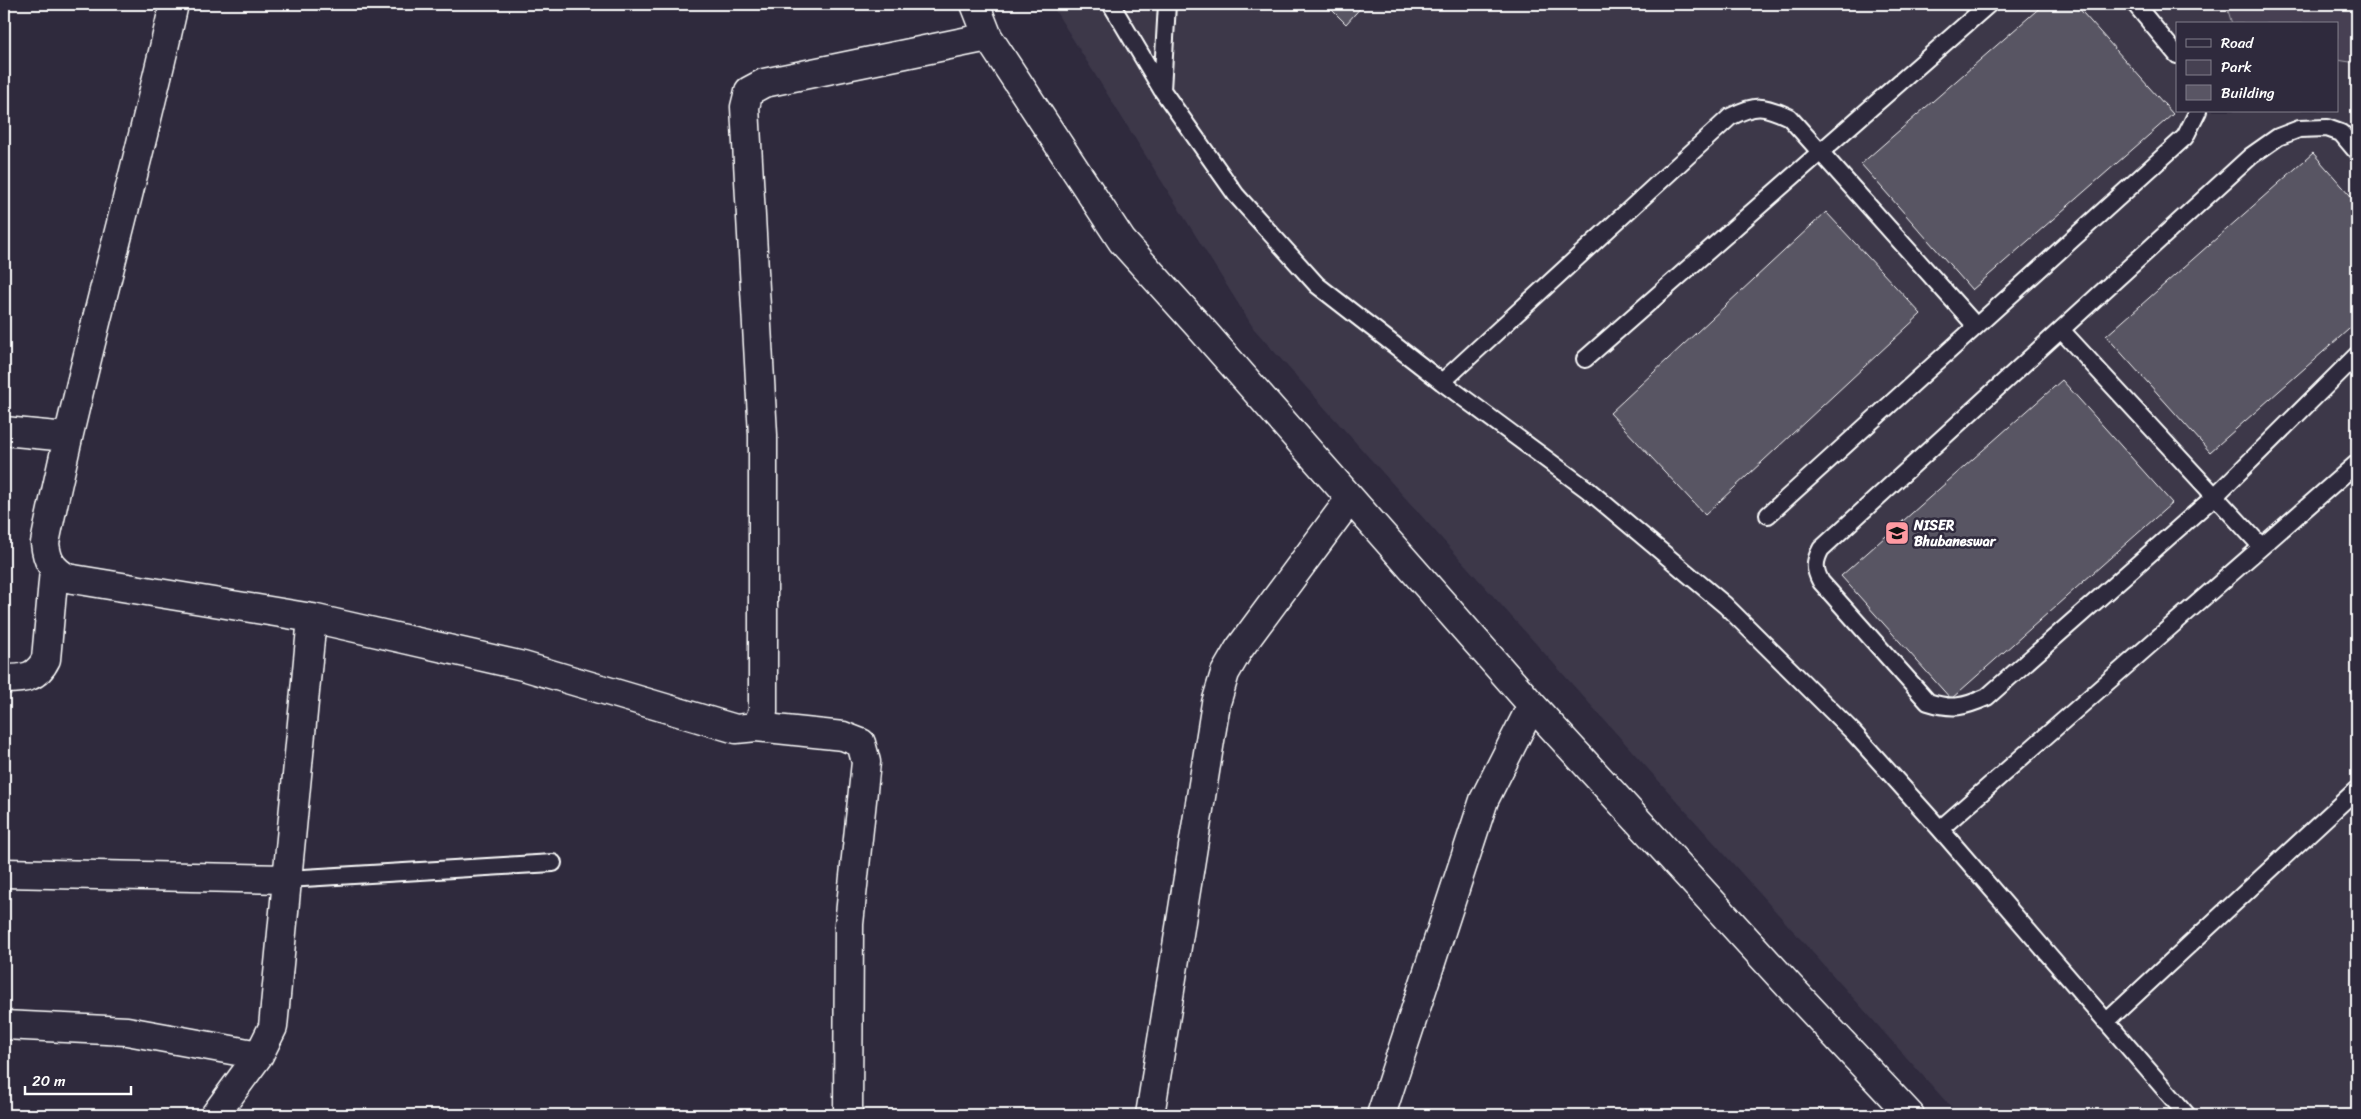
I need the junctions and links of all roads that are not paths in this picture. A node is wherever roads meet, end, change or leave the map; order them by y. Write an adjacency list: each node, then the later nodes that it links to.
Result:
1 (174, 4): 19 (street)
2 (975, 4): 7 (street)
3 (1111, 4): 9 (lane)
4 (1167, 4): 9 (lane)
5 (1989, 4): 12 (lane)
6 (2135, 4): 8 (lane)
7 (988, 37): 22 (street); 29 (street)
8 (2176, 54)
9 (1162, 90): 17 (lane)
10 (2198, 112): 13 (lane)
11 (2357, 152): 14 (lane)
12 (1820, 153): 13 (lane); 16 (lane); 17 (lane)
13 (1976, 326): 23 (lane)
14 (2062, 331): 21 (lane); 21 (lane)
15 (2357, 356): 21 (lane)
16 (1585, 359)
17 (1442, 382): 31 (lane)
18 (4, 431): 19 (street)
19 (67, 437): 25 (street)
20 (2357, 462): 24 (lane)
21 (2215, 496): 24 (lane)
22 (1350, 499): 28 (street); 40 (street)
23 (1768, 514)
24 (2262, 546): 31 (lane)
25 (54, 570): 26 (street); 27 (street)
26 (312, 618): 29 (street); 34 (street)
27 (4, 679)
28 (1532, 705): 41 (street); 42 (street)
29 (756, 727): 39 (street)
30 (2357, 789): 35 (lane)
31 (1940, 828): 35 (lane)
32 (552, 863): 34 (lane)
33 (4, 873): 34 (street)
34 (287, 879): 37 (street)
35 (2106, 1022): 43 (lane)
36 (4, 1026): 37 (street)
37 (259, 1055): 38 (street)
38 (215, 1115)
39 (848, 1115)
40 (1150, 1115)
41 (1381, 1115)
42 (1910, 1115)
43 (2187, 1115)

